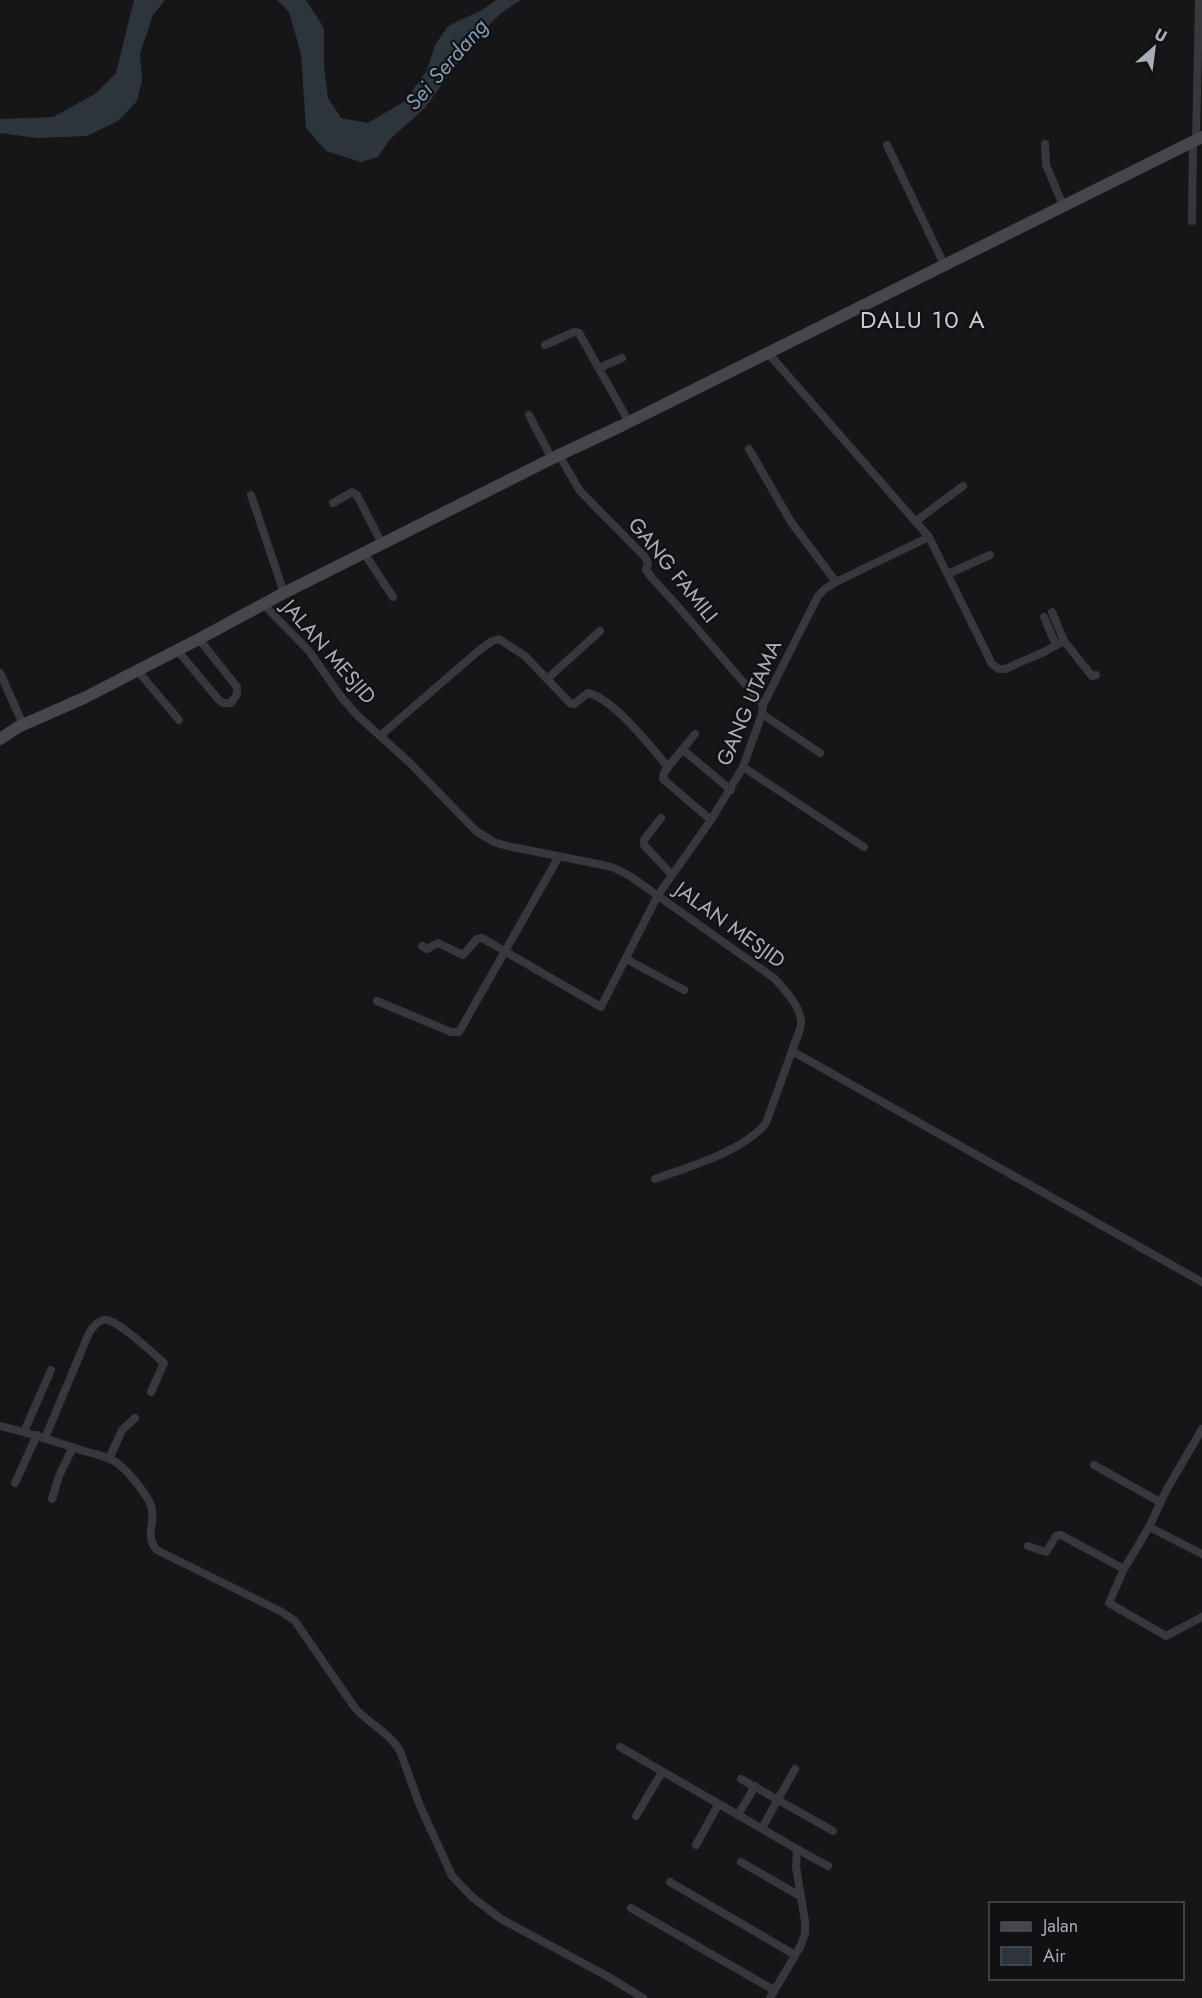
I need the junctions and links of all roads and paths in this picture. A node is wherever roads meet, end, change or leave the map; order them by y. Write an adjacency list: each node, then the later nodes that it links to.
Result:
1 (1199, 0): 2 (street)
2 (1197, 139): 5 (street); 6 (street)
3 (1045, 144): 5 (street)
4 (887, 145): 7 (street)
5 (1063, 205): 7 (street)
6 (1192, 221)
7 (944, 264): 9 (street)
8 (546, 345): 11 (street)
9 (768, 353): 13 (street); 19 (street)
10 (622, 358): 11 (street)
11 (600, 368): 13 (street)
12 (529, 415): 15 (street, GANG FAMILI)
13 (629, 422): 15 (street)
14 (749, 449): 25 (street)
15 (555, 457): 21 (street); 38 (street, GANG FAMILI)
16 (963, 486): 19 (street)
17 (251, 495): 26 (street)
18 (333, 502): 21 (street)
19 (916, 521): 20 (street)
20 (929, 537): 24 (street); 25 (street, GANG UTAMA)
21 (382, 544): 22 (street)
22 (364, 553): 26 (street); 27 (street)
23 (990, 555): 24 (street)
24 (948, 574): 32 (street)
25 (836, 582): 38 (street, GANG UTAMA)
26 (284, 593): 28 (street)
27 (393, 597)
28 (263, 604): 31 (street); 42 (street, JALAN MESJID)
29 (1048, 614): 32 (street)
30 (600, 631): 37 (street)
31 (199, 639): 33 (street); 33 (street)
32 (1060, 643): 36 (street)
33 (177, 650): 34 (street)
34 (137, 670): 39 (street); 40 (street)
35 (0, 673): 40 (street)
36 (1096, 675)
37 (547, 679): 42 (street); 46 (street)
38 (762, 710): 45 (street, GANG FAMILI); 47 (street, GANG UTAMA)
39 (179, 720)
40 (23, 724): 43 (street)
41 (695, 734): 44 (street)
42 (380, 736): 52 (street, JALAN MESJID)
43 (0, 739)
44 (683, 750): 46 (street); 48 (street)
45 (820, 753)
46 (669, 767): 50 (street)
47 (743, 767): 48 (street, GANG UTAMA); 51 (street)
48 (731, 790): 50 (street, GANG UTAMA)
49 (661, 818): 53 (street)
50 (711, 820): 53 (street, GANG UTAMA)
51 (864, 847)
52 (558, 858): 54 (street, JALAN MESJID); 56 (street)
53 (672, 875): 54 (street, GANG UTAMA)
54 (658, 895): 57 (street, GANG UTAMA); 60 (street, JALAN MESJID)
55 (422, 946): 56 (street)
56 (505, 951): 57 (street, GANG UTAMA); 59 (street)
57 (626, 959): 58 (street)
58 (684, 990)
59 (377, 1001)
60 (792, 1051): 61 (street, JALAN MESJID); 62 (street)
61 (655, 1179)
62 (1202, 1282)
63 (51, 1370): 68 (street)
64 (151, 1392): 69 (street)
65 (135, 1418): 71 (street)
66 (0, 1426): 68 (street)
67 (1202, 1429): 75 (street)
68 (24, 1432): 69 (street)
69 (41, 1437): 70 (street); 73 (street)
70 (73, 1447): 71 (street); 74 (street)
71 (109, 1459): 101 (street)
72 (1094, 1465): 75 (street)
73 (15, 1483)
74 (52, 1499)
75 (1160, 1502): 76 (street)
76 (1149, 1527): 78 (street); 79 (street)
77 (1028, 1545): 79 (street)
78 (1202, 1554)
79 (1124, 1569): 80 (street)
80 (1202, 1617)
81 (620, 1747): 83 (street)
82 (795, 1768): 86 (street)
83 (662, 1772): 87 (street); 88 (street)
84 (741, 1779): 85 (street)
85 (755, 1786): 86 (street); 89 (street)
86 (778, 1799): 90 (street); 91 (street)
87 (718, 1804): 89 (street); 92 (street)
88 (636, 1815)
89 (738, 1815): 90 (street)
90 (762, 1828): 93 (street)
91 (833, 1831)
92 (696, 1845)
93 (797, 1849): 95 (street); 97 (street)
94 (741, 1862): 97 (street)
95 (828, 1866)
96 (670, 1882): 99 (street)
97 (800, 1896): 99 (street)
98 (632, 1908): 100 (street)
99 (795, 1955): 100 (street)
100 (772, 1994)
101 (643, 1998)

